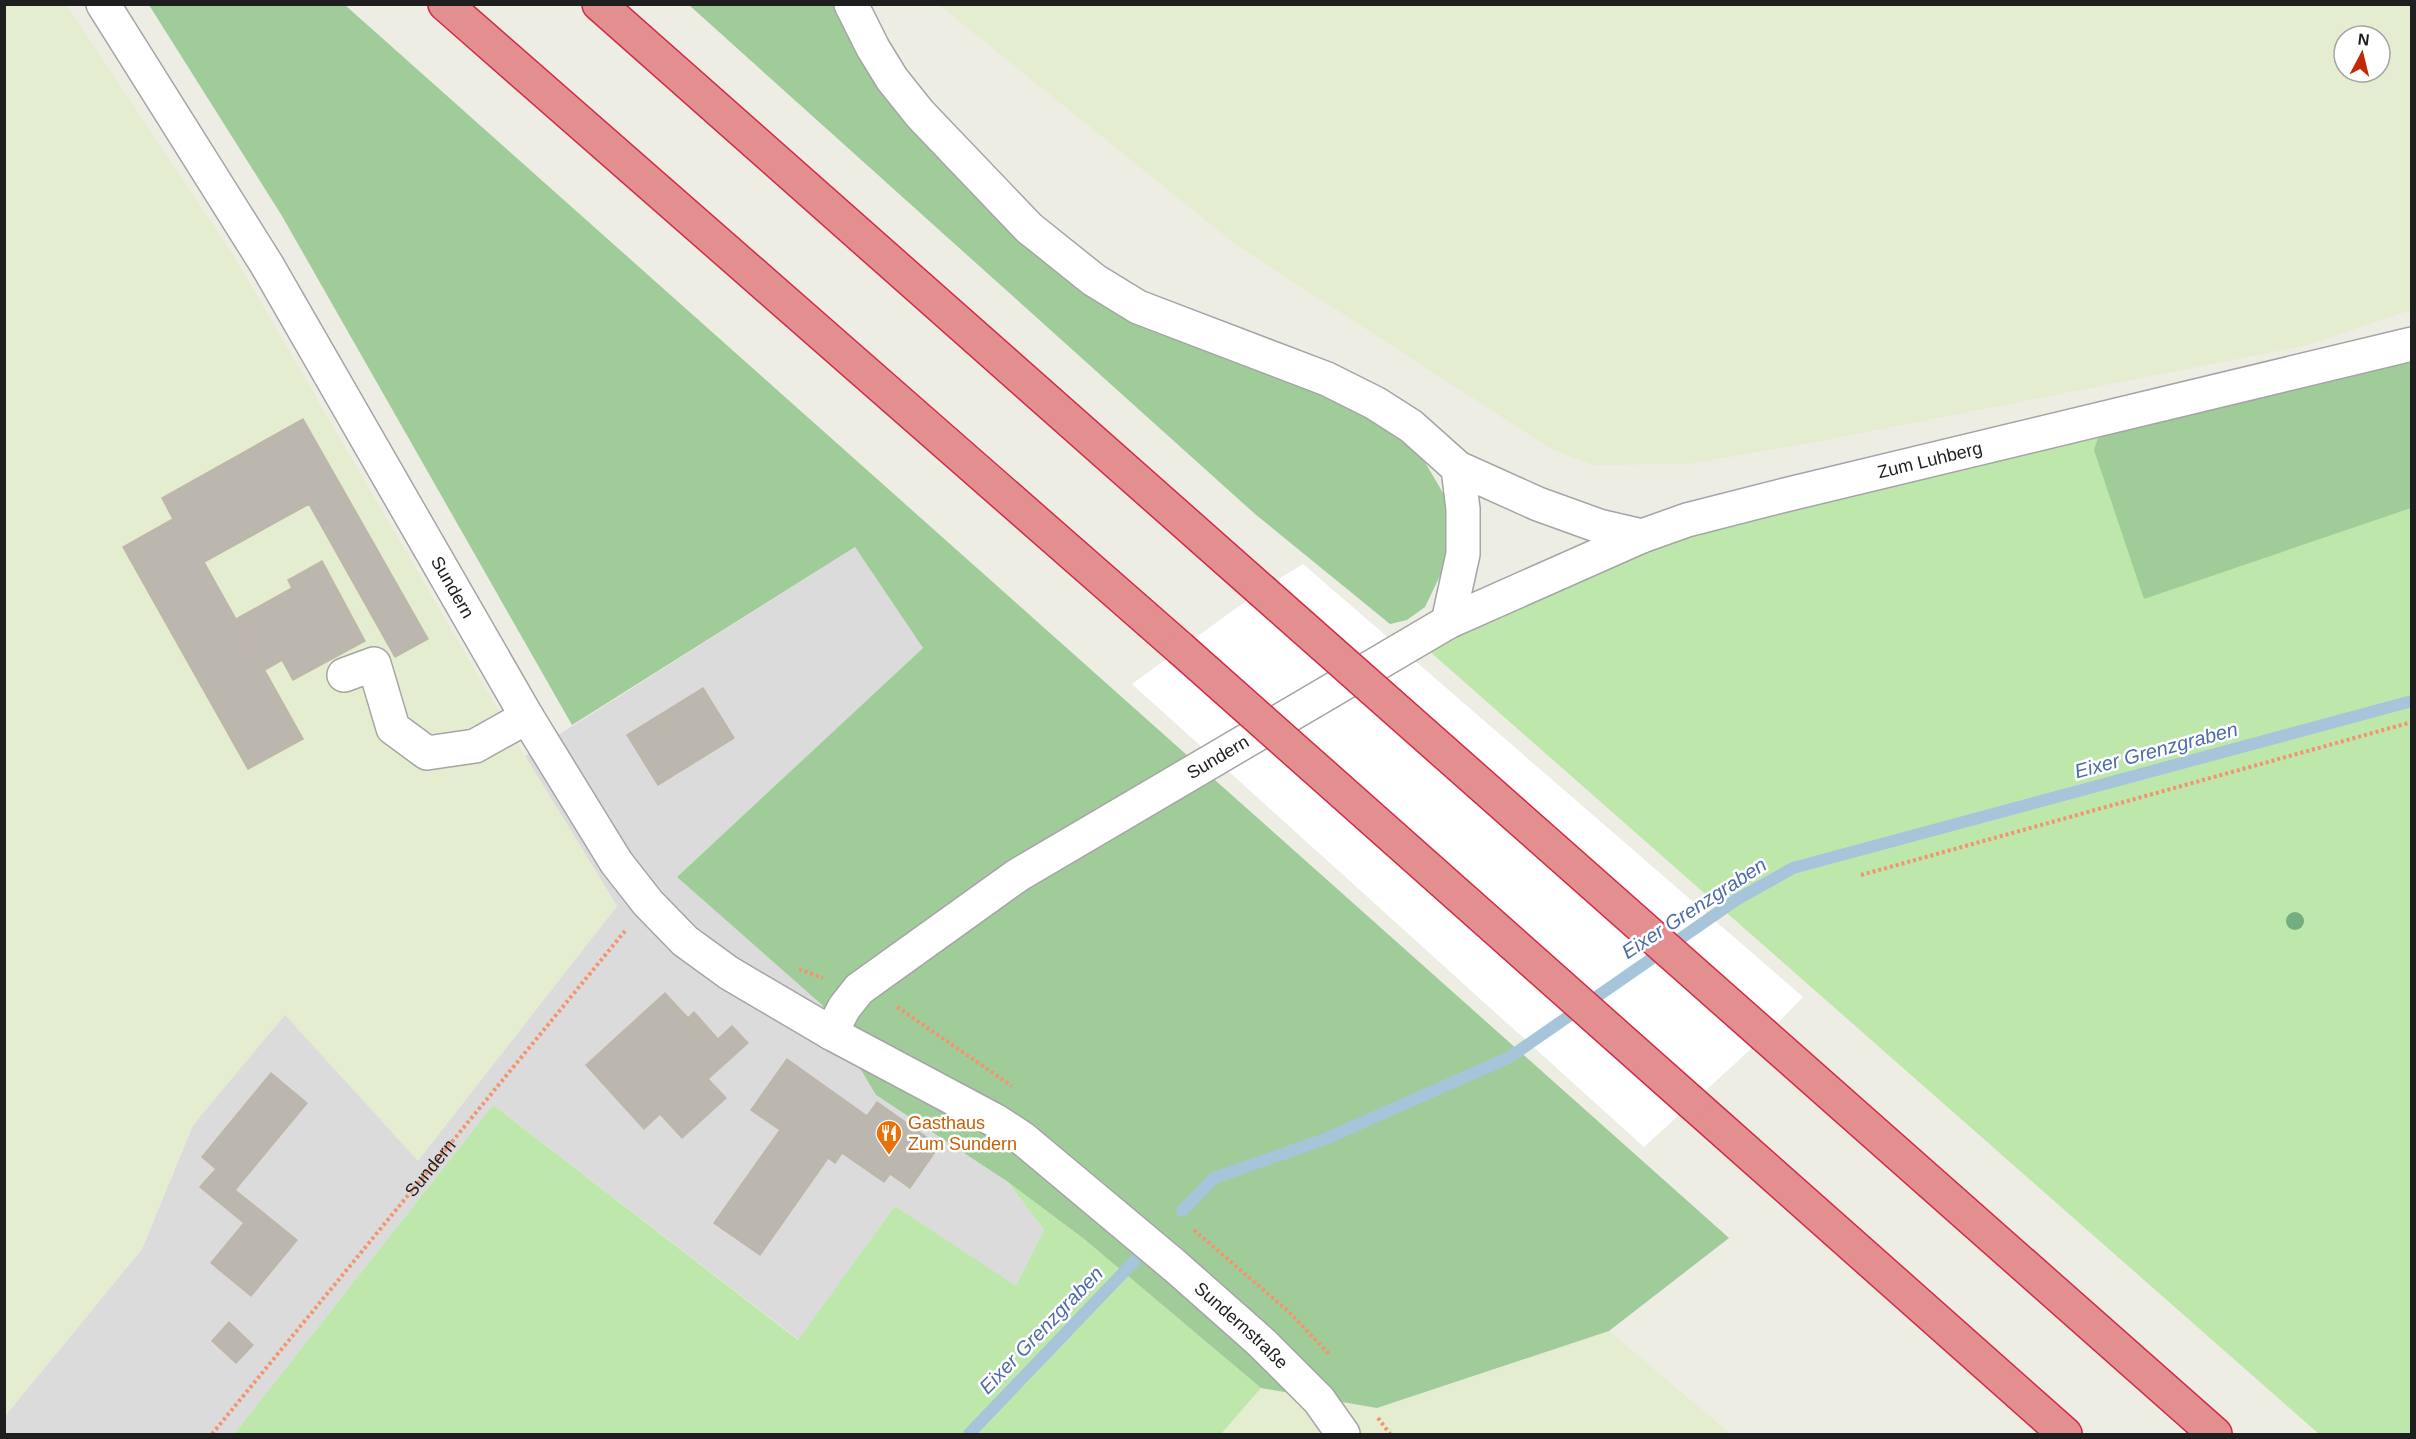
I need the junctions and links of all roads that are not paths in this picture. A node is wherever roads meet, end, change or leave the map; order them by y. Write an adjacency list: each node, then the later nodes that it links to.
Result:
1 (103, 4): 10 (street, Sundern)
2 (445, 4): 14 (highway, bridge)
3 (600, 4): 15 (highway, bridge)
4 (852, 4): 6 (street)
5 (2412, 344): 7 (street, Zum Luhberg)
6 (1458, 468): 7 (street); 8 (street)
7 (1642, 536): 8 (street, Sundern)
8 (1448, 622): 11 (street, Sundern)
9 (344, 675): 10 (street)
10 (527, 717): 11 (street, Sundern)
11 (831, 1033): 12 (street, Sundern)
12 (1128, 1227): 13 (street, Sundernstraße)
13 (1343, 1434)
14 (2066, 1434)
15 (2215, 1434)

